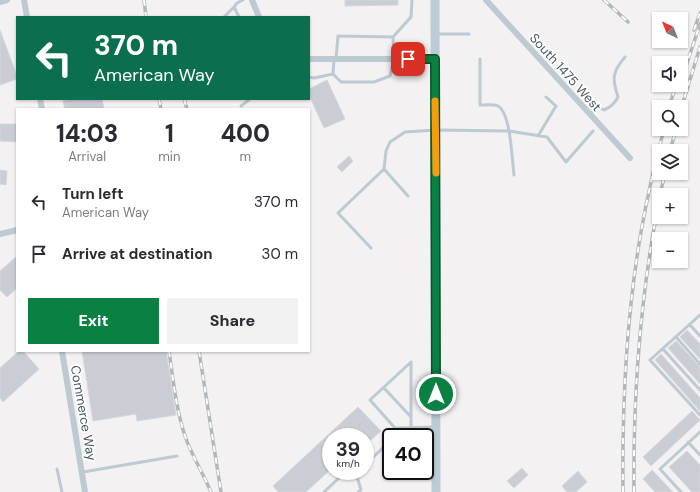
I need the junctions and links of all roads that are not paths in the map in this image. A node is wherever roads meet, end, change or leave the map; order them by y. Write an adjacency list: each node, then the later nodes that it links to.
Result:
1 (8, 0): 8 (street)
2 (24, 0): 10 (street)
3 (243, 0): 9 (lane)
4 (252, 0): 13 (street)
5 (412, 0): 16 (lane)
6 (434, 0): 14 (street)
7 (486, 0): 28 (street, South 1475 West)
8 (0, 2)
9 (234, 7): 11 (lane); 12 (lane)
10 (27, 16)
11 (225, 16)
12 (238, 16)
13 (259, 16)
14 (435, 34): 15 (lane); 22 (street)
15 (469, 34)
16 (393, 37): 20 (lane); 21 (lane)
17 (625, 57): 28 (lane)
18 (480, 58): 30 (lane)
19 (310, 59): 20 (street)
20 (335, 59): 21 (street); 23 (lane)
21 (394, 59): 22 (street); 23 (lane)
22 (435, 59): 29 (street)
23 (333, 74): 24 (lane)
24 (310, 77)
25 (546, 97): 32 (lane)
26 (249, 100): 27 (lane)
27 (241, 106)
28 (590, 114): 33 (street, South 1475 West)
29 (436, 130): 30 (lane); 34 (lane); 51 (street)
30 (509, 130): 32 (lane); 35 (lane)
31 (593, 131): 32 (lane)
32 (538, 136)
33 (630, 158)
34 (384, 169): 36 (lane); 39 (lane)
35 (514, 175)
36 (408, 196)
37 (16, 230): 38 (street)
38 (0, 234)
39 (371, 248)
40 (700, 315): 41 (lane)
41 (690, 325): 42 (lane); 43 (lane)
42 (700, 336)
43 (676, 337): 44 (lane); 46 (lane)
44 (663, 349): 48 (lane); 49 (lane)
45 (62, 352): 61 (street, Commerce Way)
46 (700, 364)
47 (384, 388): 50 (lane); 50 (lane); 52 (lane)
48 (700, 390)
49 (700, 416)
50 (411, 417): 53 (lane)
51 (436, 427): 53 (lane); 68 (street)
52 (395, 428)
53 (411, 428)
54 (700, 432): 55 (lane)
55 (688, 442): 57 (lane); 69 (lane)
56 (382, 449): 59 (lane)
57 (700, 455)
58 (177, 456): 61 (lane)
59 (374, 456)
60 (57, 469): 64 (lane)
61 (83, 475): 65 (street, Commerce Way)
62 (337, 480): 66 (lane)
63 (359, 480): 67 (lane)
64 (62, 492)
65 (85, 492)
66 (324, 492)
67 (358, 492)
68 (436, 492)
69 (681, 492)

